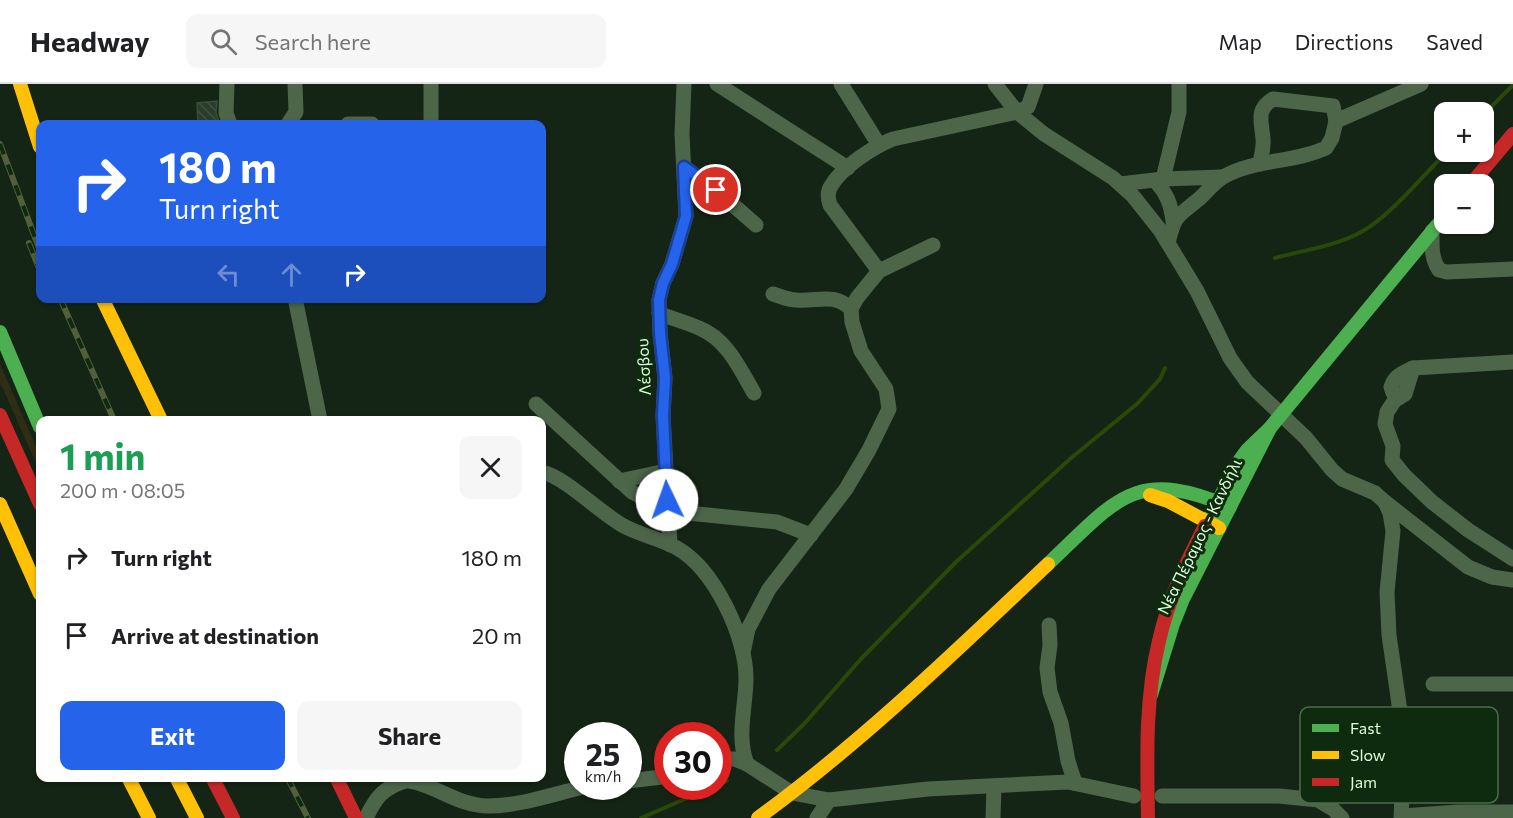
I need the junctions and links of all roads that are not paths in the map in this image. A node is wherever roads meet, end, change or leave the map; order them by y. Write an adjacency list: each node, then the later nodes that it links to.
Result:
1 (20, 84): 17 (main road)
2 (227, 84): 13 (street)
3 (295, 84): 14 (street)
4 (431, 84): 15 (street)
5 (684, 84): 21 (street, Λέσβου)
6 (717, 84): 22 (street)
7 (995, 84): 12 (street)
8 (1036, 84): 12 (street)
9 (1179, 84): 25 (street)
10 (1421, 84): 16 (street)
11 (845, 85): 19 (street)
12 (1017, 112): 19 (street); 26 (street)
13 (229, 120)
14 (291, 120)
15 (431, 120)
16 (1336, 121): 20 (street); 20 (street)
17 (36, 126)
18 (1513, 134): 23 (main road)
19 (879, 145): 22 (street)
20 (1260, 164): 24 (street)
21 (684, 167): 28 (street); 39 (street, Λέσβου)
22 (848, 168): 34 (street)
23 (1479, 174)
24 (1222, 177): 25 (street); 27 (street)
25 (1159, 180): 26 (street); 27 (street)
26 (1120, 184): 31 (street)
27 (1173, 221): 31 (street)
28 (756, 225)
29 (1434, 229): 30 (main road, Νέα Πέραμος - Κανδήλι)
30 (1432, 231): 33 (street); 56 (main road, Νέα Πέραμος - Κανδήλι)
31 (1168, 243): 53 (street)
32 (933, 245): 34 (street)
33 (1513, 269)
34 (879, 272): 38 (street)
35 (773, 294): 38 (street)
36 (104, 303): 45 (main road)
37 (296, 303): 46 (street)
38 (851, 309): 58 (street)
39 (659, 313): 42 (street); 48 (street, Λέσβου)
40 (0, 332): 47 (main road)
41 (1513, 362): 60 (street)
42 (754, 393)
43 (536, 404): 50 (street)
44 (0, 415): 52 (main road)
45 (159, 416)
46 (319, 416)
47 (36, 418)
48 (666, 471): 50 (street); 55 (street, Λέσβου)
49 (546, 474): 59 (street)
50 (619, 481): 55 (street)
51 (1137, 492): 56 (main road); 57 (main road); 79 (main road)
52 (36, 495)
53 (1385, 502): 61 (street); 67 (street)
54 (0, 504): 62 (main road)
55 (667, 505): 58 (street); 59 (street, Λέσβου)
56 (1224, 505): 57 (main road, Νέα Πέραμος - Κανδήλι)
57 (1214, 525): 95 (main road, Νέα Πέραμος - Κανδήλι)
58 (811, 535): 64 (street)
59 (670, 545): 64 (street)
60 (1513, 559)
61 (1513, 580)
62 (36, 585)
63 (1049, 625): 76 (street)
64 (743, 653): 69 (street)
65 (1433, 684): 66 (street)
66 (1513, 684)
67 (1399, 707)
68 (732, 759): 69 (street)
69 (747, 764): 79 (street)
70 (131, 782): 87 (main road)
71 (179, 782): 88 (main road)
72 (215, 782): 89 (main road)
73 (338, 782): 90 (main road)
74 (400, 782): 91 (street)
75 (417, 782): 78 (street)
76 (1075, 783): 77 (street); 80 (street)
77 (994, 786): 83 (street); 94 (street)
78 (564, 792)
79 (792, 793): 83 (street); 92 (main road)
80 (1134, 796)
81 (1162, 796): 82 (street)
82 (1300, 798)
83 (830, 800): 93 (street)
84 (1323, 803): 96 (street)
85 (1513, 812): 86 (street)
86 (1402, 817)
87 (149, 818)
88 (197, 818)
89 (233, 818)
90 (356, 818)
91 (366, 818)
92 (758, 818)
93 (817, 818)
94 (993, 818)
95 (1148, 818)
96 (1342, 818)

